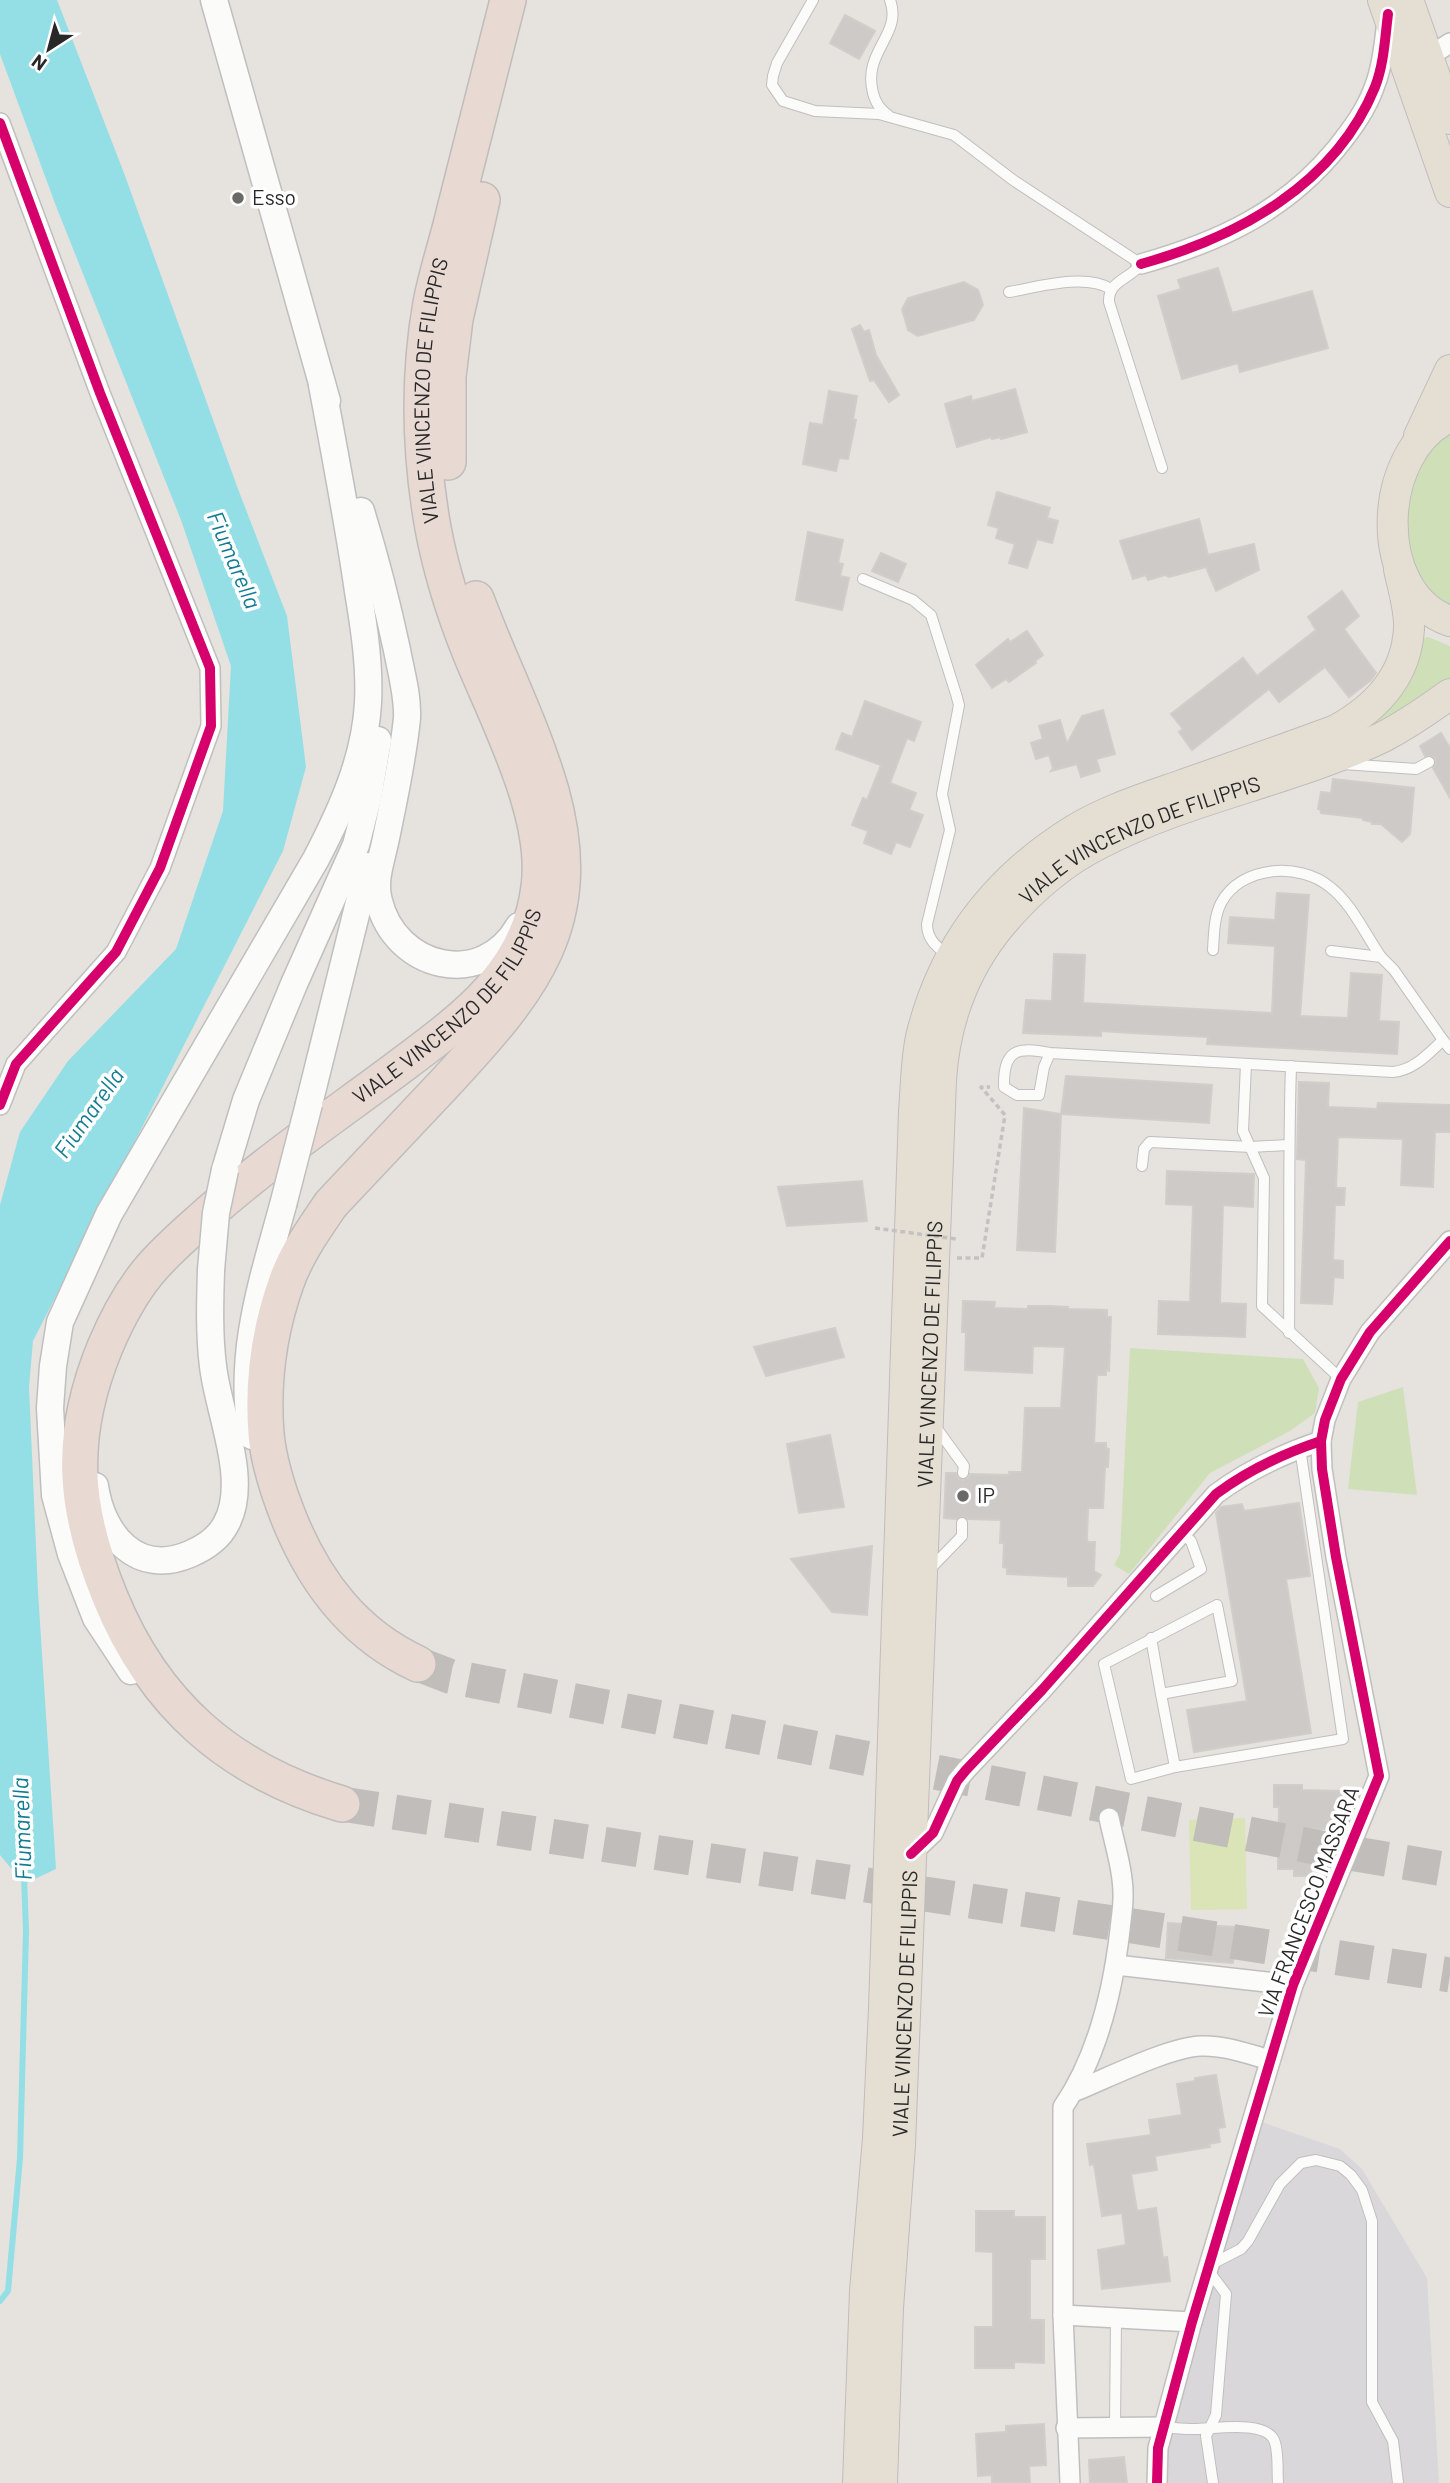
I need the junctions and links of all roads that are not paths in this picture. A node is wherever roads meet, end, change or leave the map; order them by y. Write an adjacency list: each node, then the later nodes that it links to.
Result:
1 (214, 0): 16 (main road)
2 (508, 0): 28 (highway, VIALE VINCENZO DE FILIPPIS)
3 (532, 0): 28 (highway, VIALE VINCENZO DE FILIPPIS)
4 (813, 0): 8 (lane)
5 (890, 0): 8 (lane)
6 (1393, 5): 7 (main road); 11 (main road); 12 (street)
7 (1439, 50): 9 (main road)
8 (895, 118): 12 (lane)
9 (1450, 119)
10 (0, 123): 37 (street)
11 (1450, 192)
12 (1142, 264): 13 (lane)
13 (1111, 289): 14 (lane); 19 (lane)
14 (1009, 292)
15 (1450, 370): 18 (main road, VIALE VINCENZO DE FILIPPIS)
16 (322, 385): 20 (main road); 24 (main road)
17 (1450, 417): 18 (main road, VIALE VINCENZO DE FILIPPIS)
18 (1413, 448): 21 (main road, VIALE VINCENZO DE FILIPPIS)
19 (1162, 468)
20 (350, 532): 28 (main road, bridge); 56 (main road)
21 (1399, 569): 23 (main road, VIALE VINCENZO DE FILIPPIS); 32 (main road, VIALE VINCENZO DE FILIPPIS)
22 (863, 579): 32 (lane)
23 (1450, 621)
24 (393, 633): 28 (main road); 53 (main road, bridge)
25 (1450, 694): 27 (main road, VIALE VINCENZO DE FILIPPIS)
26 (1429, 762): 27 (lane)
27 (1318, 763): 44 (main road, VIALE VINCENZO DE FILIPPIS)
28 (539, 795): 53 (highway, VIALE VINCENZO DE FILIPPIS); 56 (highway, VIALE VINCENZO DE FILIPPIS)
29 (1213, 950): 31 (lane)
30 (1331, 951): 31 (lane)
31 (1381, 957): 33 (lane)
32 (950, 958): 64 (main road, VIALE VINCENZO DE FILIPPIS)
33 (1447, 1045): 36 (lane)
34 (1050, 1053): 34 (lane); 35 (lane)
35 (1246, 1064): 36 (lane); 39 (lane)
36 (1291, 1066): 38 (lane)
37 (0, 1105)
38 (1288, 1145): 39 (lane); 42 (lane)
39 (1251, 1147): 40 (lane); 42 (lane)
40 (1143, 1166)
41 (1450, 1241): 43 (street, VIA FRANCESCO MASSARA)
42 (1289, 1333): 43 (lane)
43 (1341, 1379): 45 (street, VIA FRANCESCO MASSARA)
44 (928, 1415): 47 (lane); 50 (main road, VIALE VINCENZO DE FILIPPIS)
45 (1321, 1441): 46 (street); 61 (street, VIA FRANCESCO MASSARA)
46 (1300, 1448): 49 (street); 55 (lane)
47 (963, 1473)
48 (962, 1523): 50 (lane)
49 (1181, 1533): 51 (lane); 59 (street)
50 (921, 1578): 59 (main road, VIALE VINCENZO DE FILIPPIS)
51 (1156, 1596)
52 (1152, 1638): 54 (lane); 54 (lane); 55 (lane)
53 (407, 1659)
54 (1161, 1694): 55 (lane)
55 (1175, 1766)
56 (275, 1780): 57 (highway, VIALE VINCENZO DE FILIPPIS)
57 (342, 1804)
58 (1110, 1818): 60 (street)
59 (911, 1854): 64 (main road, VIALE VINCENZO DE FILIPPIS)
60 (1116, 1965): 61 (street); 63 (street)
61 (1293, 1985): 62 (street, VIA FRANCESCO MASSARA)
62 (1270, 2060): 63 (street); 65 (street, VIA FRANCESCO MASSARA)
63 (1073, 2092): 66 (street)
64 (889, 2141): 73 (main road, VIALE VINCENZO DE FILIPPIS); 74 (main road, VIALE VINCENZO DE FILIPPIS); 75 (main road)
65 (1209, 2268): 68 (street, VIA FRANCESCO MASSARA); 71 (lane); 80 (lane)
66 (1063, 2315): 67 (street); 72 (street)
67 (1116, 2318): 68 (street); 69 (lane)
68 (1192, 2322): 70 (street, VIA FRANCESCO MASSARA)
69 (1115, 2427): 70 (street); 72 (street)
70 (1164, 2427): 71 (lane); 77 (street, VIA FRANCESCO MASSARA)
71 (1210, 2427): 78 (lane); 79 (lane)
72 (1066, 2428): 76 (street)
73 (858, 2483)
74 (882, 2483)
75 (901, 2483)
76 (1070, 2483)
77 (1157, 2483)
78 (1213, 2483)
79 (1278, 2483)
80 (1398, 2483)

